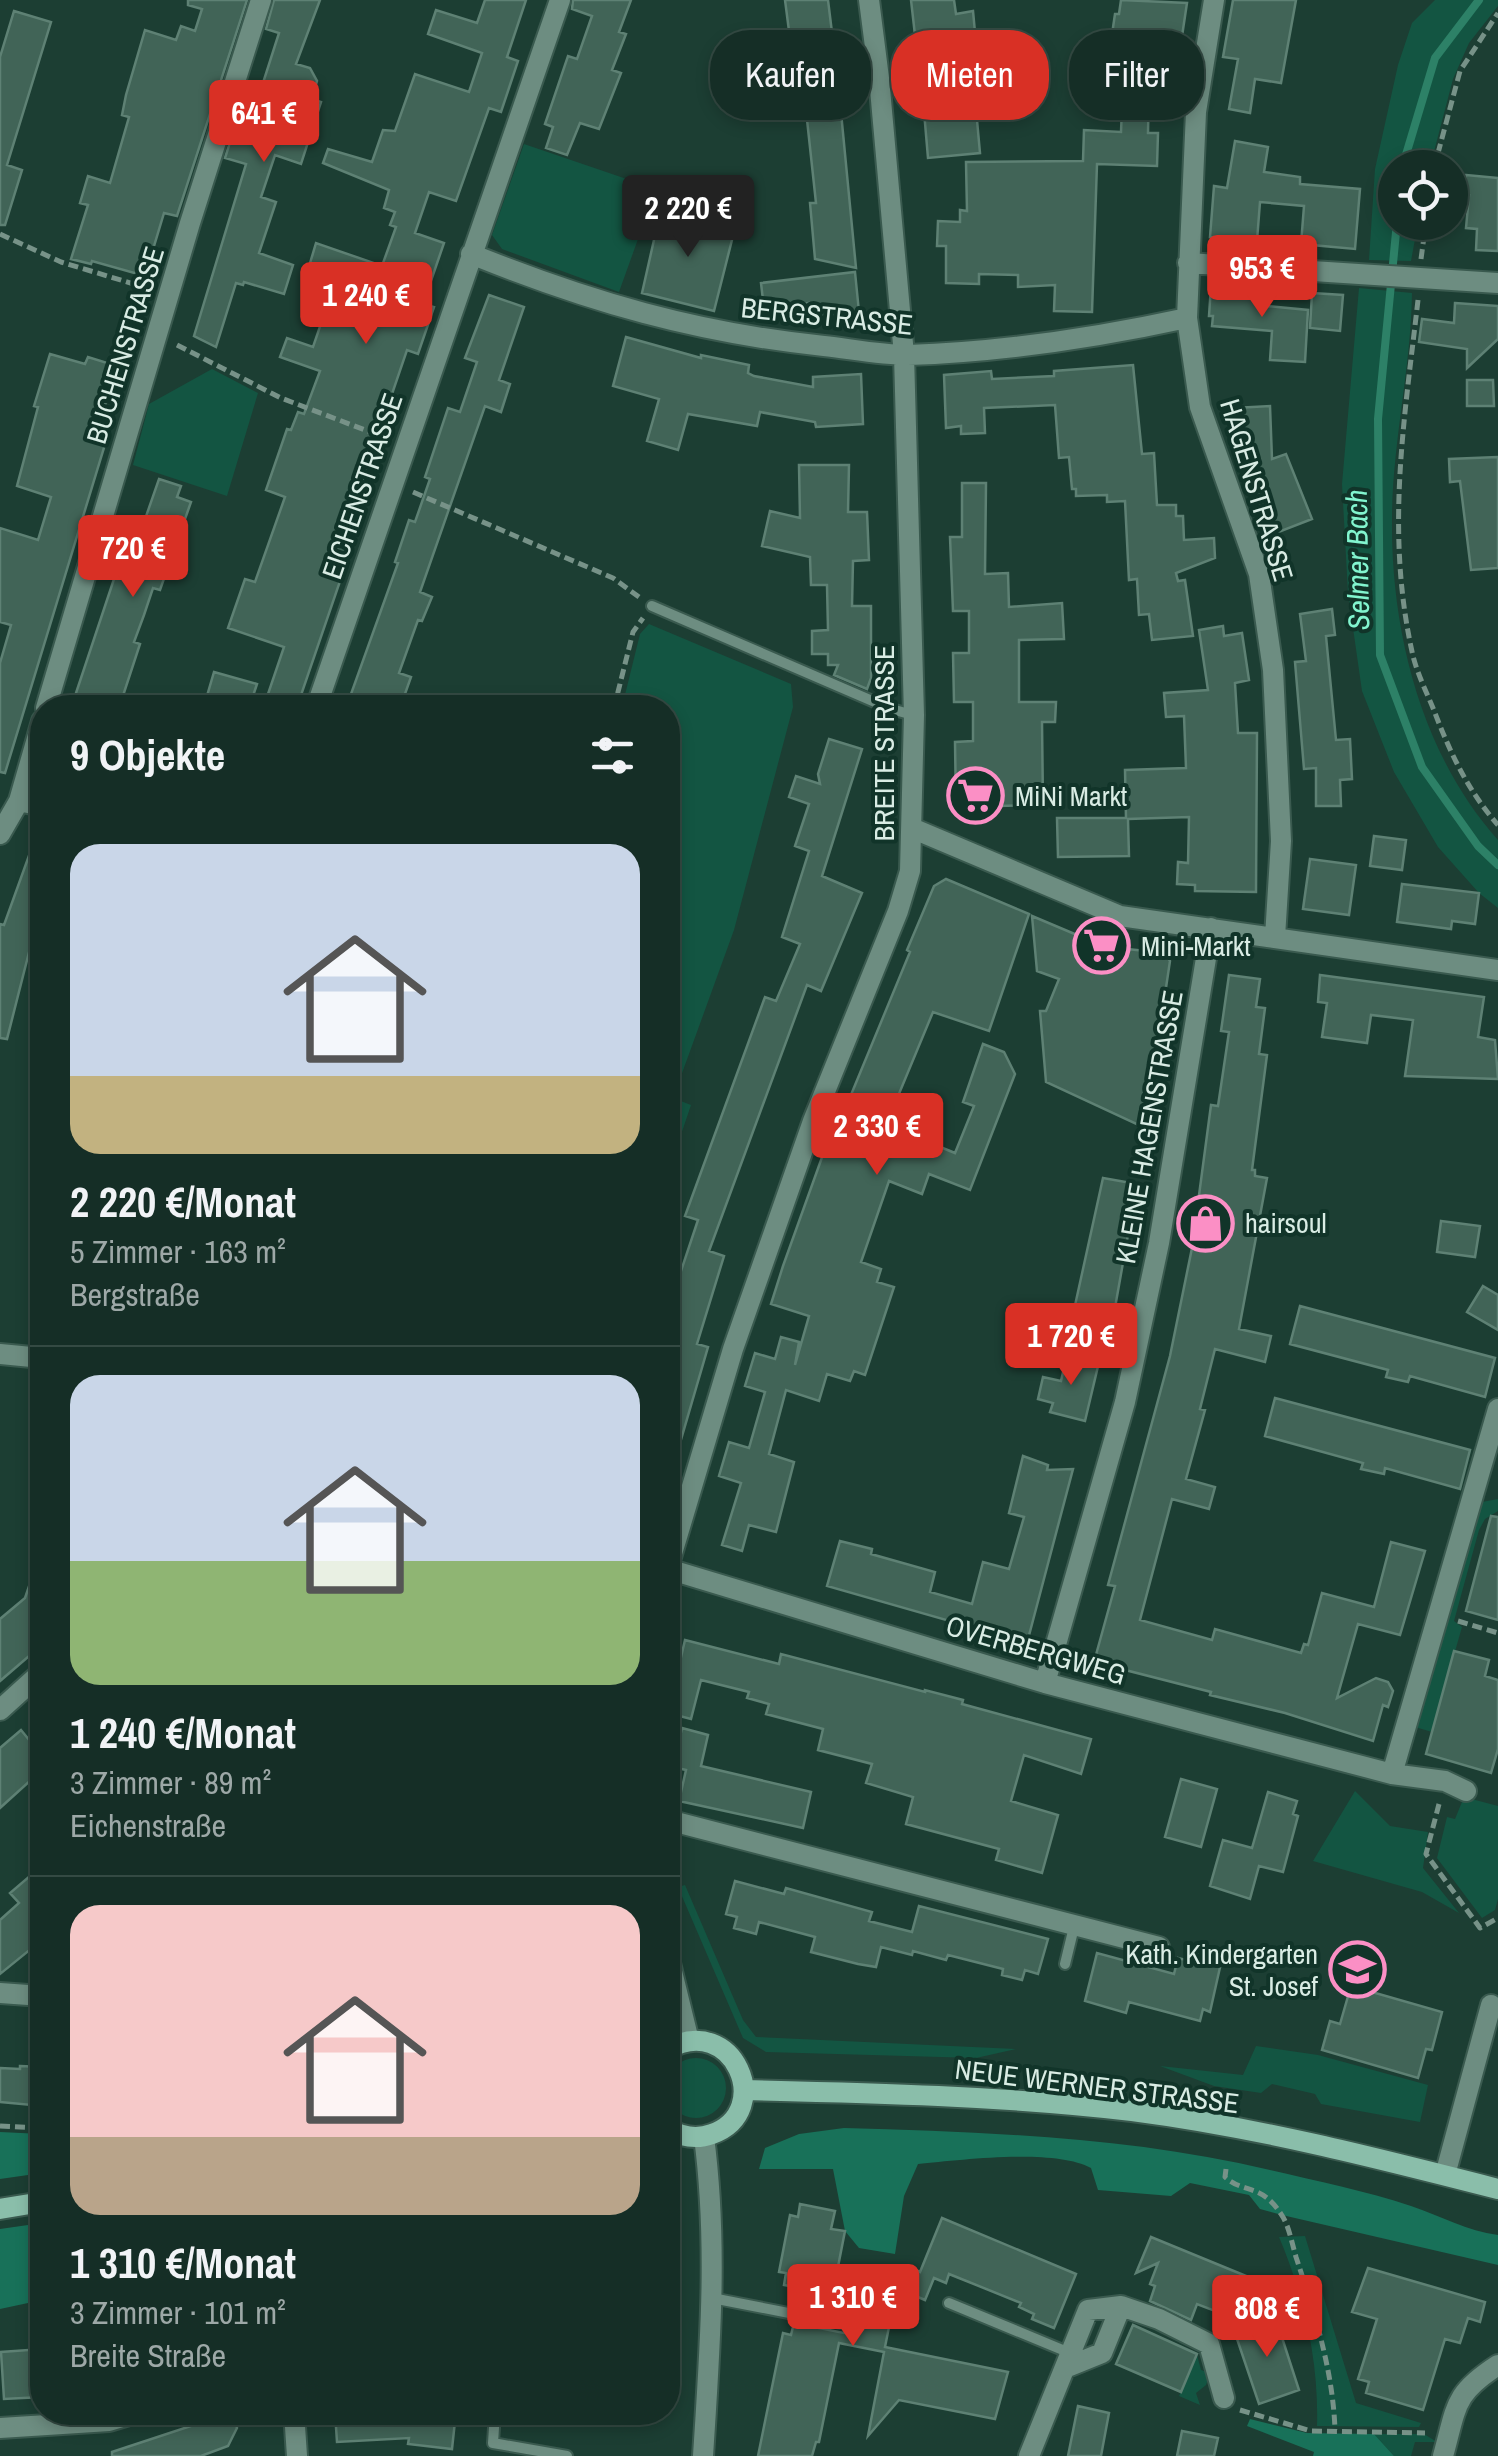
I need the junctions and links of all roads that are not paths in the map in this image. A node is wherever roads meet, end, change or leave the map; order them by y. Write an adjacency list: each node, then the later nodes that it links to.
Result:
1 (261, 0): 11 (street, BUCHENSTRASSE)
2 (560, 0): 5 (street, EICHENSTRASSE)
3 (868, 0): 9 (street, BREITE STRASSE)
4 (1214, 0): 6 (street, HAGENSTRASSE)
5 (471, 254): 9 (street, BERGSTRASSE); 12 (street, EICHENSTRASSE)
6 (1188, 263): 7 (street); 8 (street, HAGENSTRASSE)
7 (1498, 284)
8 (1187, 318): 9 (street, BERGSTRASSE); 20 (street, HAGENSTRASSE)
9 (904, 355): 13 (street, BREITE STRASSE)
10 (652, 606): 13 (lane)
11 (50, 695)
12 (320, 695)
13 (914, 716): 17 (street, BREITE STRASSE)
14 (30, 763): 15 (street)
15 (19, 801): 16 (street); 18 (street)
16 (30, 803)
17 (914, 829): 19 (street); 25 (street, BREITE STRASSE)
18 (0, 834)
19 (1210, 928): 20 (street); 28 (street, KLEINE HAGENSTRASSE)
20 (1276, 937): 21 (street)
21 (1498, 970)
22 (0, 1354): 23 (street)
23 (30, 1357)
24 (1498, 1410): 30 (street)
25 (680, 1528)
26 (680, 1572): 28 (street, OVERBERGWEG)
27 (30, 1683): 29 (street)
28 (1045, 1683): 30 (street, OVERBERGWEG)
29 (0, 1710)
30 (1392, 1774): 31 (street, OVERBERGWEG)
31 (1466, 1791)
32 (680, 1823): 33 (street)
33 (1074, 1927): 34 (street); 35 (lane)
34 (1159, 1947)
35 (1065, 1964)
36 (680, 2004): 38 (street)
37 (1495, 2006): 43 (street)
38 (689, 2041): 39 (main road); 40 (main road)
39 (680, 2044)
40 (744, 2090): 42 (main road); 43 (main road, NEUE WERNER STRASSE)
41 (680, 2134): 42 (main road)
42 (704, 2137): 47 (street)
43 (1444, 2175): 44 (main road, NEUE WERNER STRASSE)
44 (1498, 2189)
45 (30, 2204): 46 (main road)
46 (0, 2209)
47 (712, 2298): 49 (lane); 60 (street)
48 (949, 2302): 50 (lane)
49 (845, 2324)
50 (1068, 2361): 52 (street); 61 (street)
51 (1498, 2365): 57 (street)
52 (1224, 2398)
53 (47, 2425): 56 (street)
54 (295, 2425): 58 (street)
55 (493, 2425): 59 (lane)
56 (0, 2428)
57 (1445, 2447)
58 (297, 2456)
59 (567, 2456)
60 (704, 2456)
61 (1030, 2456)

